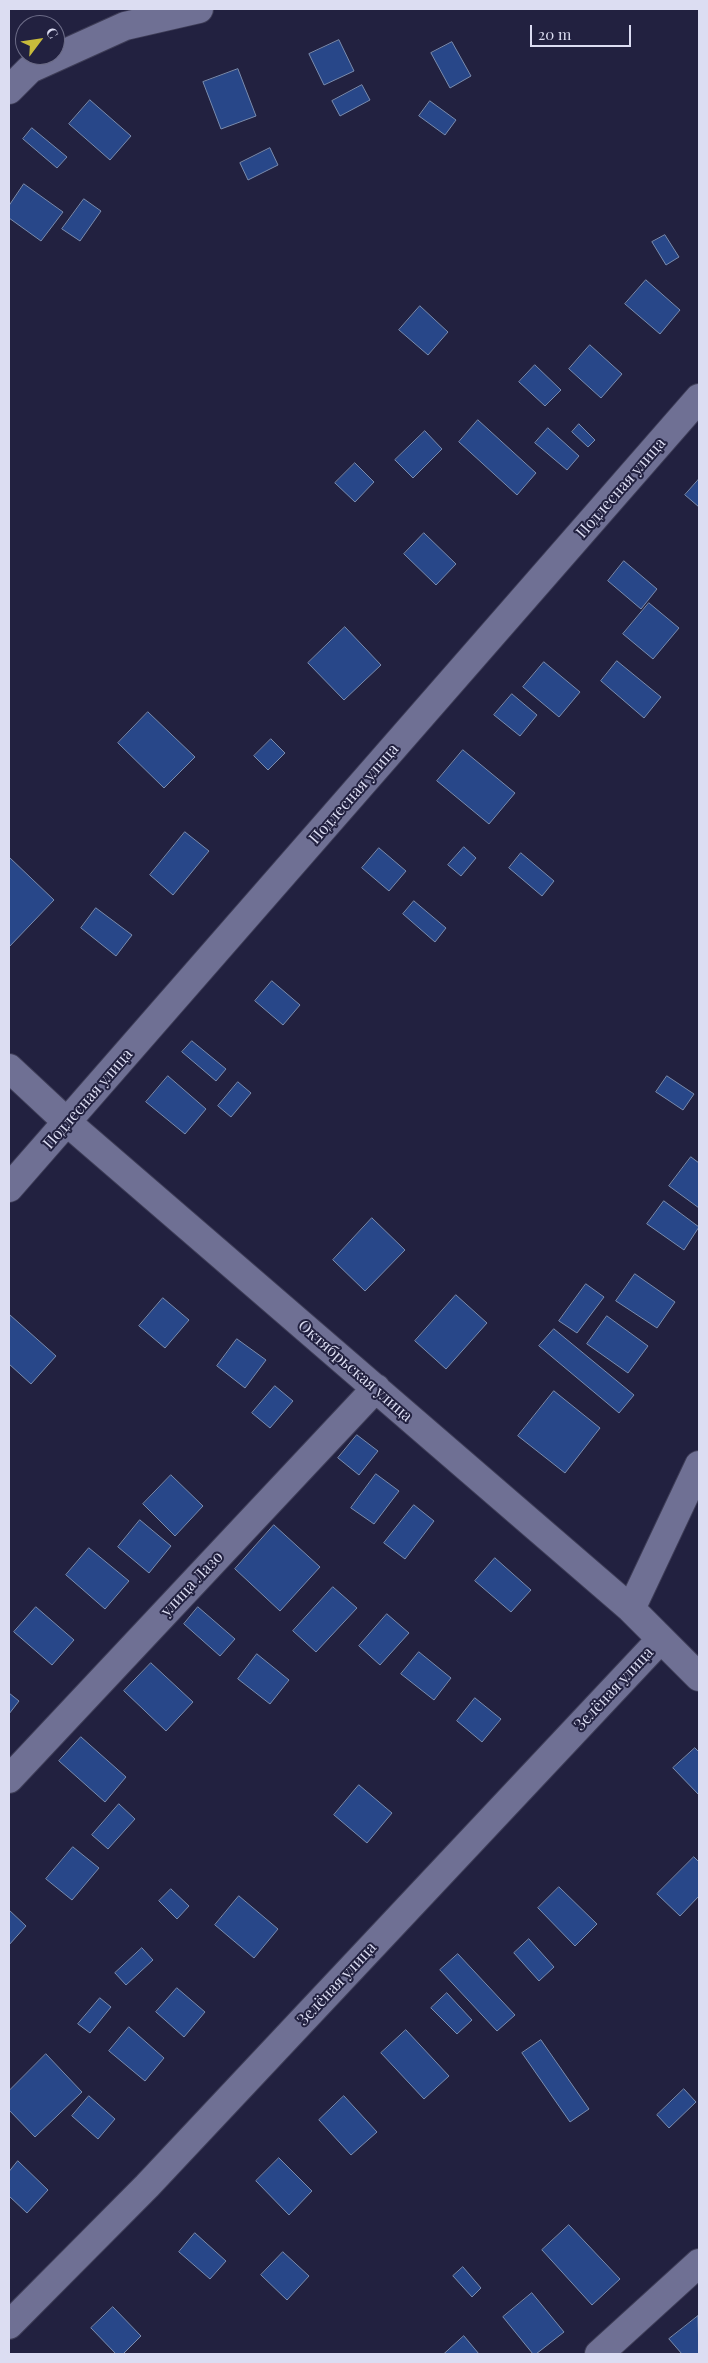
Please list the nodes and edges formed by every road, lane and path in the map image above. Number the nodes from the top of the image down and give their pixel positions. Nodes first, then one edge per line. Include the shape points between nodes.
1 (199, 9) edge
2 (9, 90) edge
3 (699, 398) edge
4 (9, 1068) edge
5 (68, 1123) junction
6 (9, 1188) edge
7 (376, 1388) junction
8 (699, 1465) edge
9 (631, 1609) junction
10 (661, 1639) junction
11 (699, 1677) edge
12 (9, 1779) edge
13 (699, 2263) edge
14 (9, 2325) edge
15 (599, 2354) edge

1 - 2 street via 125,26 30,69
3 - 5 street, Подлесная улица
4 - 5 street, Октябрьская улица
5 - 6 street, Подлесная улица
5 - 7 street, Октябрьская улица
7 - 9 street, Октябрьская улица
7 - 12 street, улица Лазо
8 - 9 street
9 - 10 street, Октябрьская улица
10 - 11 street, Октябрьская улица
10 - 14 street, Зелёная улица via 147,2186
13 - 15 street

